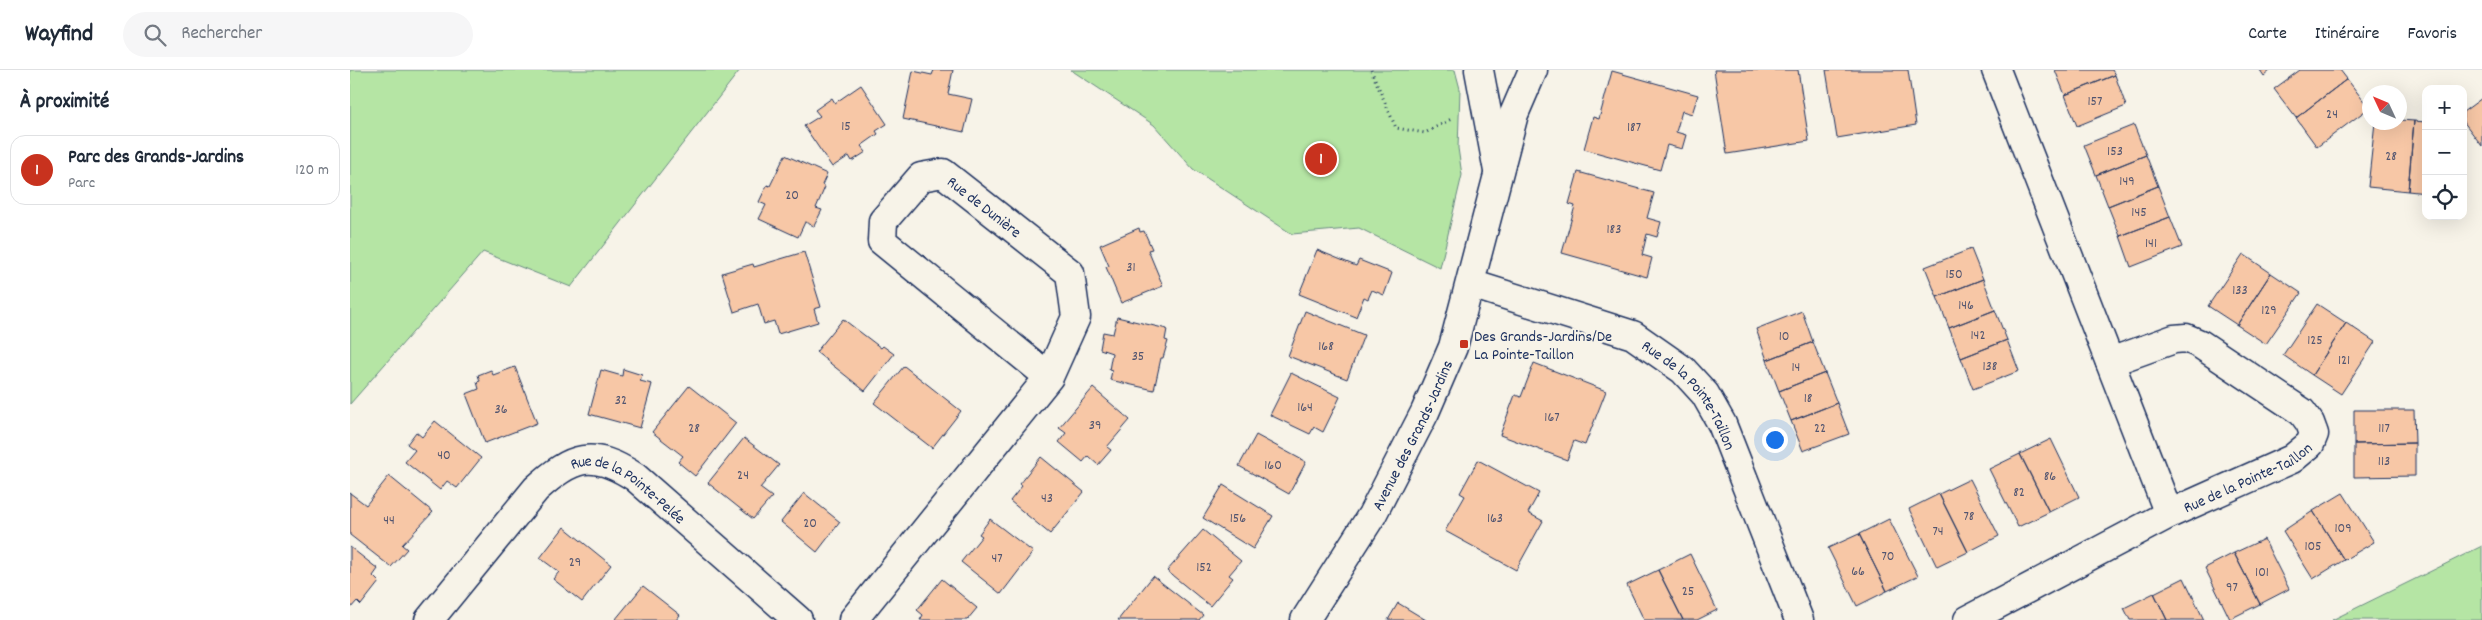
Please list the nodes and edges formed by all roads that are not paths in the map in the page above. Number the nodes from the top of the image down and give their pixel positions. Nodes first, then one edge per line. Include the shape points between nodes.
1 (1479, 70) edge
2 (1533, 70) edge
3 (1996, 70) edge
4 (1499, 178) junction
5 (1471, 284) junction
6 (2110, 362) junction
7 (1049, 377) junction
8 (2169, 514) junction
9 (429, 620) edge
10 (798, 620) edge
11 (853, 620) edge
12 (1305, 620) edge
13 (1798, 620) edge
14 (1968, 620) edge

1 - 4 street, Avenue des Grands-Jardins
2 - 4 street, Avenue des Grands-Jardins via 1514,114
3 - 6 street, Rue de la Pointe-Taillon
4 - 5 street, Avenue des Grands-Jardins
5 - 12 street, Avenue des Grands-Jardins via 1453,347 1425,412 1372,515
5 - 13 street, Rue de la Pointe-Taillon via 1633,335 1683,370 1705,394 1722,424
6 - 8 street, Rue de la Pointe-Taillon
6 - 8 street, Rue de la Pointe-Taillon via 2186,338 2302,412 2310,423 2314,434 2310,444 2292,459
7 - 7 street, Rue de Dunière via 882,241 883,221 920,178 943,172 1070,273 1076,317
7 - 11 street, Rue de Dunière
8 - 14 street, Rue de la Pointe-Taillon
9 - 10 street, Rue de la Pointe-Pelée via 536,489 553,473 572,462 594,459 615,464 635,477

